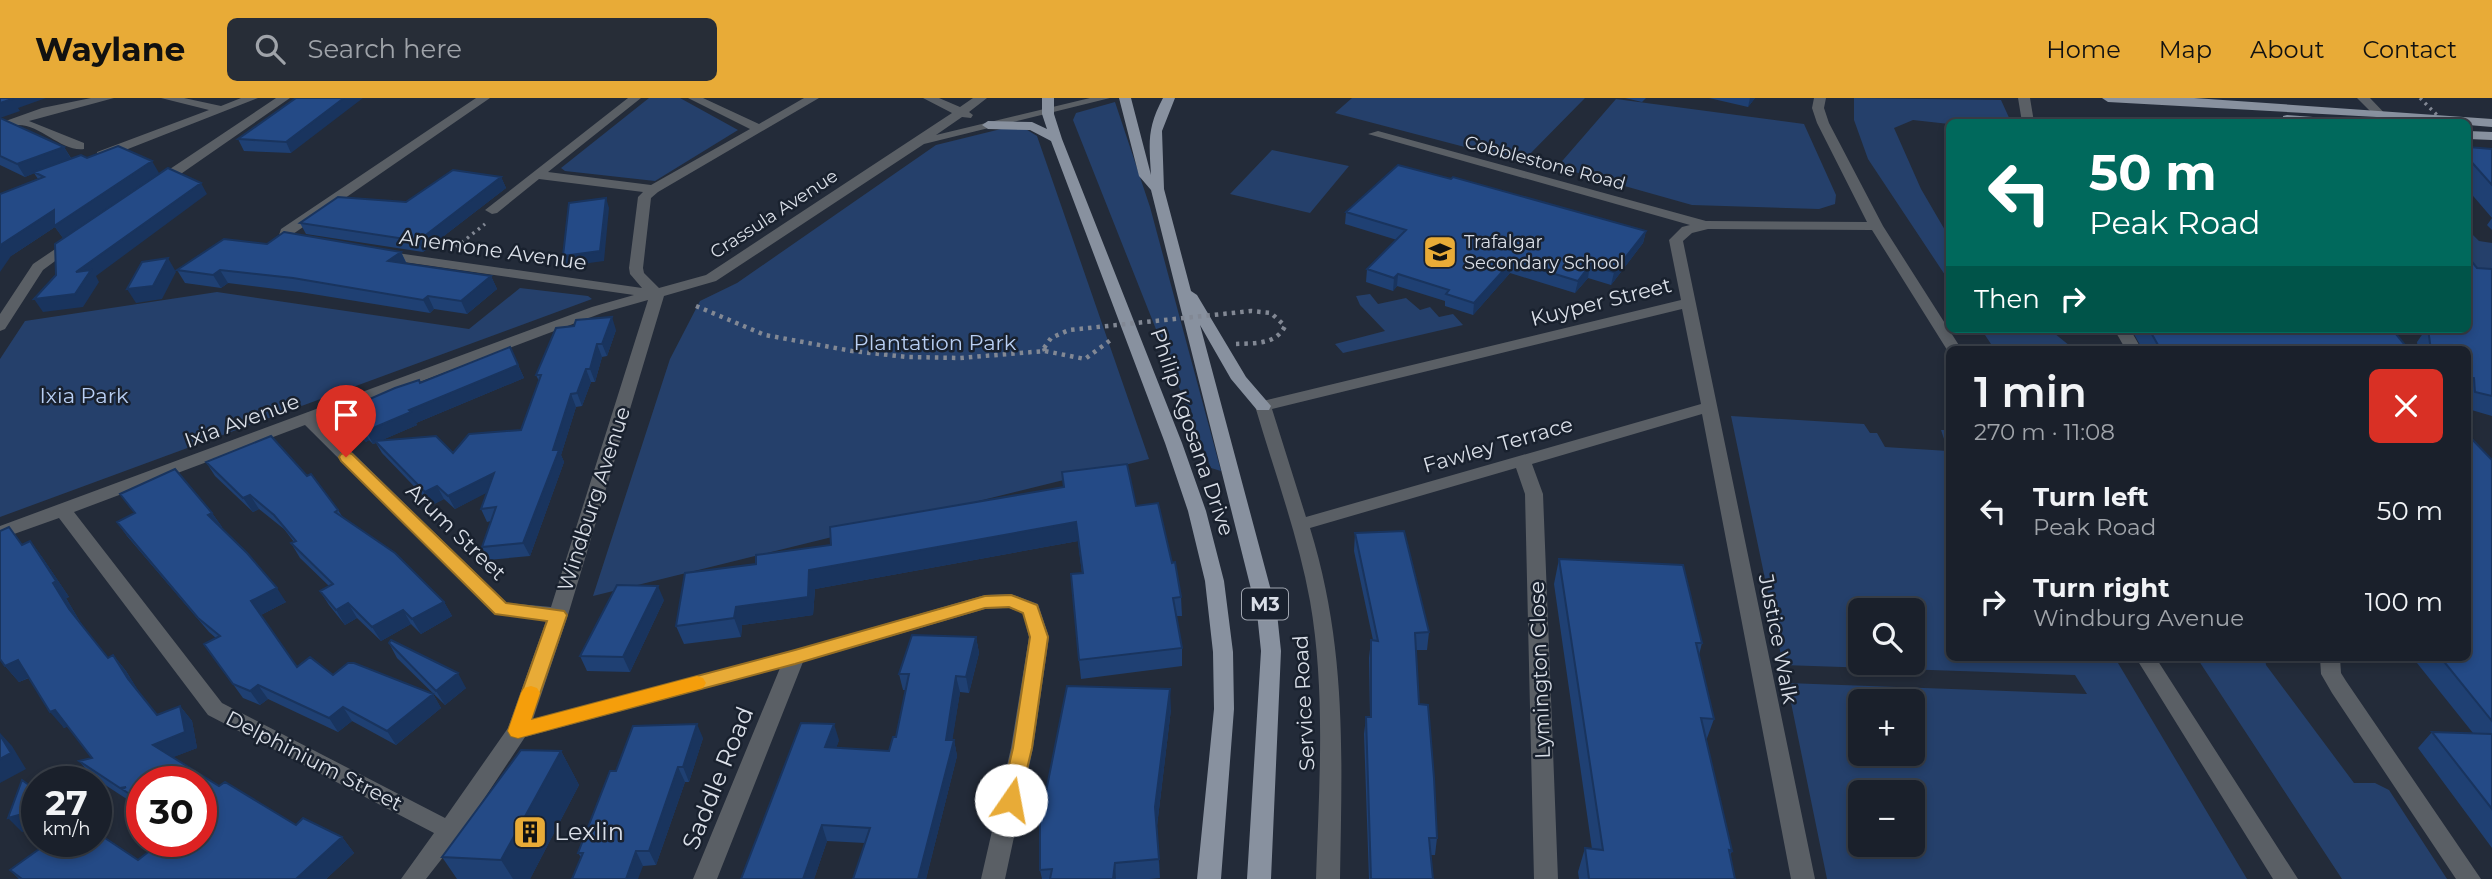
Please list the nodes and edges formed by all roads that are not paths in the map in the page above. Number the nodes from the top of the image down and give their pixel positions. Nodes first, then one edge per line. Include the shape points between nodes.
1 (108, 98) edge
2 (167, 98) edge
3 (252, 98) edge
4 (284, 98) edge
5 (484, 98) edge
6 (635, 98) edge
7 (694, 98) edge
8 (813, 98) edge
9 (929, 98) edge
10 (981, 98) edge
11 (1104, 98) edge
12 (1125, 98) edge
13 (1169, 98) edge
14 (1820, 98) edge
15 (2024, 98) edge
16 (2108, 98) edge
17 (2363, 98) edge
18 (2138, 100) junction
19 (1050, 102) edge
20 (221, 109) junction
21 (960, 111) junction
22 (2383, 118) edge
23 (2028, 119) edge
24 (2292, 119) edge
25 (2405, 119) edge
26 (15, 122) junction
27 (2471, 122) edge
28 (2492, 123) edge
29 (988, 125) junction
30 (0, 127) edge
31 (760, 129) junction
32 (1374, 134) dead end
33 (2471, 135) edge
34 (2492, 136) edge
35 (1056, 139) junction
36 (80, 146) dead end
37 (906, 150) junction
38 (84, 162) edge
39 (537, 175) junction
40 (150, 189) edge
41 (653, 189) junction
42 (1157, 189) junction
43 (492, 210) road end
44 (1708, 226) junction
45 (1876, 226) junction
46 (83, 234) edge
47 (316, 245) edge
48 (369, 253) edge
49 (1182, 283) junction
50 (657, 294) junction
51 (1688, 303) junction
52 (0, 326) edge
53 (1951, 346) edge
54 (1263, 406) junction
55 (1709, 407) junction
56 (308, 419) junction
57 (1522, 462) junction
58 (62, 510) junction
59 (1299, 525) junction
60 (0, 533) edge
61 (558, 615) junction
62 (795, 657) junction
63 (2148, 661) edge
64 (2330, 661) edge
65 (518, 731) junction
66 (450, 831) junction
67 (413, 879) edge
68 (705, 879) edge
69 (993, 879) edge
70 (1209, 879) edge
71 (1259, 879) edge
72 (1328, 879) edge
73 (1546, 879) edge
74 (1802, 879) edge
75 (2286, 879) edge
76 (2469, 879) edge

1 - 26 street
2 - 20 street
3 - 20 street
4 - 40 street
5 - 47 street via 284,235
6 - 39 street
7 - 31 street
8 - 31 street
9 - 21 street
10 - 21 street, Crassula Avenue
11 - 19 street, Crassula Avenue
12 - 42 main road via 1145,176
13 - 42 main road, M3 via 1155,132
14 - 45 street via 1823,123
15 - 23 street
16 - 18 main road
17 - 22 street
18 - 22 main road
18 - 24 main road via 2178,109
19 - 29 street, Crassula Avenue
19 - 35 main road, Philip Kgosana Drive / M3
20 - 38 street
21 - 29 street
21 - 37 street, Crassula Avenue
22 - 25 main road
26 - 30 street
26 - 36 street via 37,125
27 - 28 main road
29 - 35 main road via 1032,126
29 - 37 street, Crassula Avenue
31 - 41 street
32 - 44 street, Cobblestone Road
33 - 34 main road
35 - 70 main road, Philip Kgosana Drive / M3 via 1177,452 1214,578 1223,651 1223,723
37 - 50 street, Crassula Avenue via 723,272
39 - 41 street
39 - 43 street
41 - 50 street via 644,201 636,268
42 - 49 main road, Philip Kgosana Drive / M3
44 - 45 street, Kuyper Street
44 - 51 street, Kuyper Street via 1687,230 1676,240
45 - 53 street
46 - 52 street via 38,267
48 - 50 street, Anemone Avenue
49 - 54 main road via 1240,379
49 - 71 main road, Philip Kgosana Drive / M3 via 1267,613 1271,651
50 - 56 street, Ixia Avenue via 597,310
50 - 61 street, Windburg Avenue
51 - 54 street, Kuyper Street
51 - 55 street, Justice Walk
54 - 59 street, Service Road
55 - 57 street, Fawley Terrace
55 - 74 street, Justice Walk
56 - 58 street, Ixia Avenue
56 - 61 street, Arum Street via 502,609
57 - 59 street, Fawley Terrace
57 - 73 street, Lymington Close via 1534,494
58 - 60 street, Ixia Avenue
58 - 66 street, Delphinium Street via 215,709
59 - 72 street, Service Road via 1320,603 1329,667
61 - 65 street, Windburg Avenue
62 - 65 street
62 - 68 street, Saddle Road
62 - 69 street via 985,602 1011,601 1031,609 1039,637 1022,748
63 - 75 street
64 - 76 street via 2339,687
65 - 66 street, Windburg Avenue
66 - 67 street, Windburg Avenue

